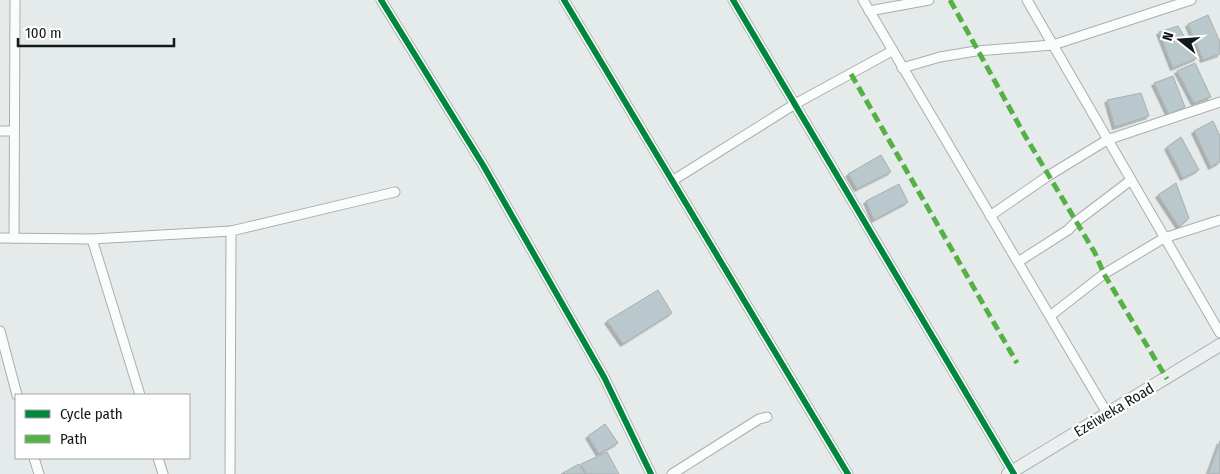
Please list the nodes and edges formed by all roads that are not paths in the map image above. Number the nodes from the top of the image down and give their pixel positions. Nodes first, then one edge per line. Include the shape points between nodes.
1 (15, 0) edge
2 (381, 0) edge
3 (564, 0) edge
4 (733, 0) edge
5 (863, 0) edge
6 (929, 0) edge
7 (1027, 0) edge
8 (1191, 0) edge
9 (869, 11) junction
10 (1053, 45) junction
11 (892, 51) junction
12 (902, 68) junction
13 (1220, 102) edge
14 (795, 104) junction
15 (14, 131) junction
16 (0, 132) edge
17 (1108, 140) junction
18 (1131, 180) junction
19 (672, 181) junction
20 (394, 192) dead end
21 (990, 216) junction
22 (1220, 220) edge
23 (231, 231) junction
24 (0, 238) edge
25 (14, 238) junction
26 (1164, 238) junction
27 (92, 239) junction
28 (1018, 262) junction
29 (1050, 316) junction
30 (0, 331) edge
31 (1220, 333) edge
32 (1220, 345) edge
33 (17, 394) edge
34 (140, 394) edge
35 (1107, 413) junction
36 (767, 417) dead end
37 (34, 459) edge
38 (158, 459) edge
39 (844, 472) edge
40 (1012, 473) edge
41 (39, 474) edge
42 (163, 474) edge
43 (230, 474) edge
44 (651, 474) edge
45 (672, 474) edge

1 - 15 street
2 - 44 street via 483,165 604,377
3 - 19 street
4 - 14 street
5 - 9 street
6 - 9 street
7 - 10 street
8 - 10 street
9 - 11 street
10 - 12 street via 976,50
10 - 17 street
11 - 12 street
11 - 14 street
12 - 21 street
13 - 17 street
14 - 19 street
14 - 40 street
15 - 16 street
15 - 25 street
17 - 18 street
17 - 21 street
18 - 26 street
18 - 28 street via 1068,230
19 - 39 street
20 - 23 street
21 - 28 street
22 - 26 street
23 - 27 street
23 - 43 street
24 - 25 street
25 - 27 street
26 - 29 street via 1104,274
26 - 31 street
27 - 34 street
28 - 29 street
29 - 35 street
30 - 33 street
32 - 35 main road, Ezeiweka Road
35 - 40 main road, Ezeiweka Road
36 - 45 street
37 - 41 street
38 - 42 street

